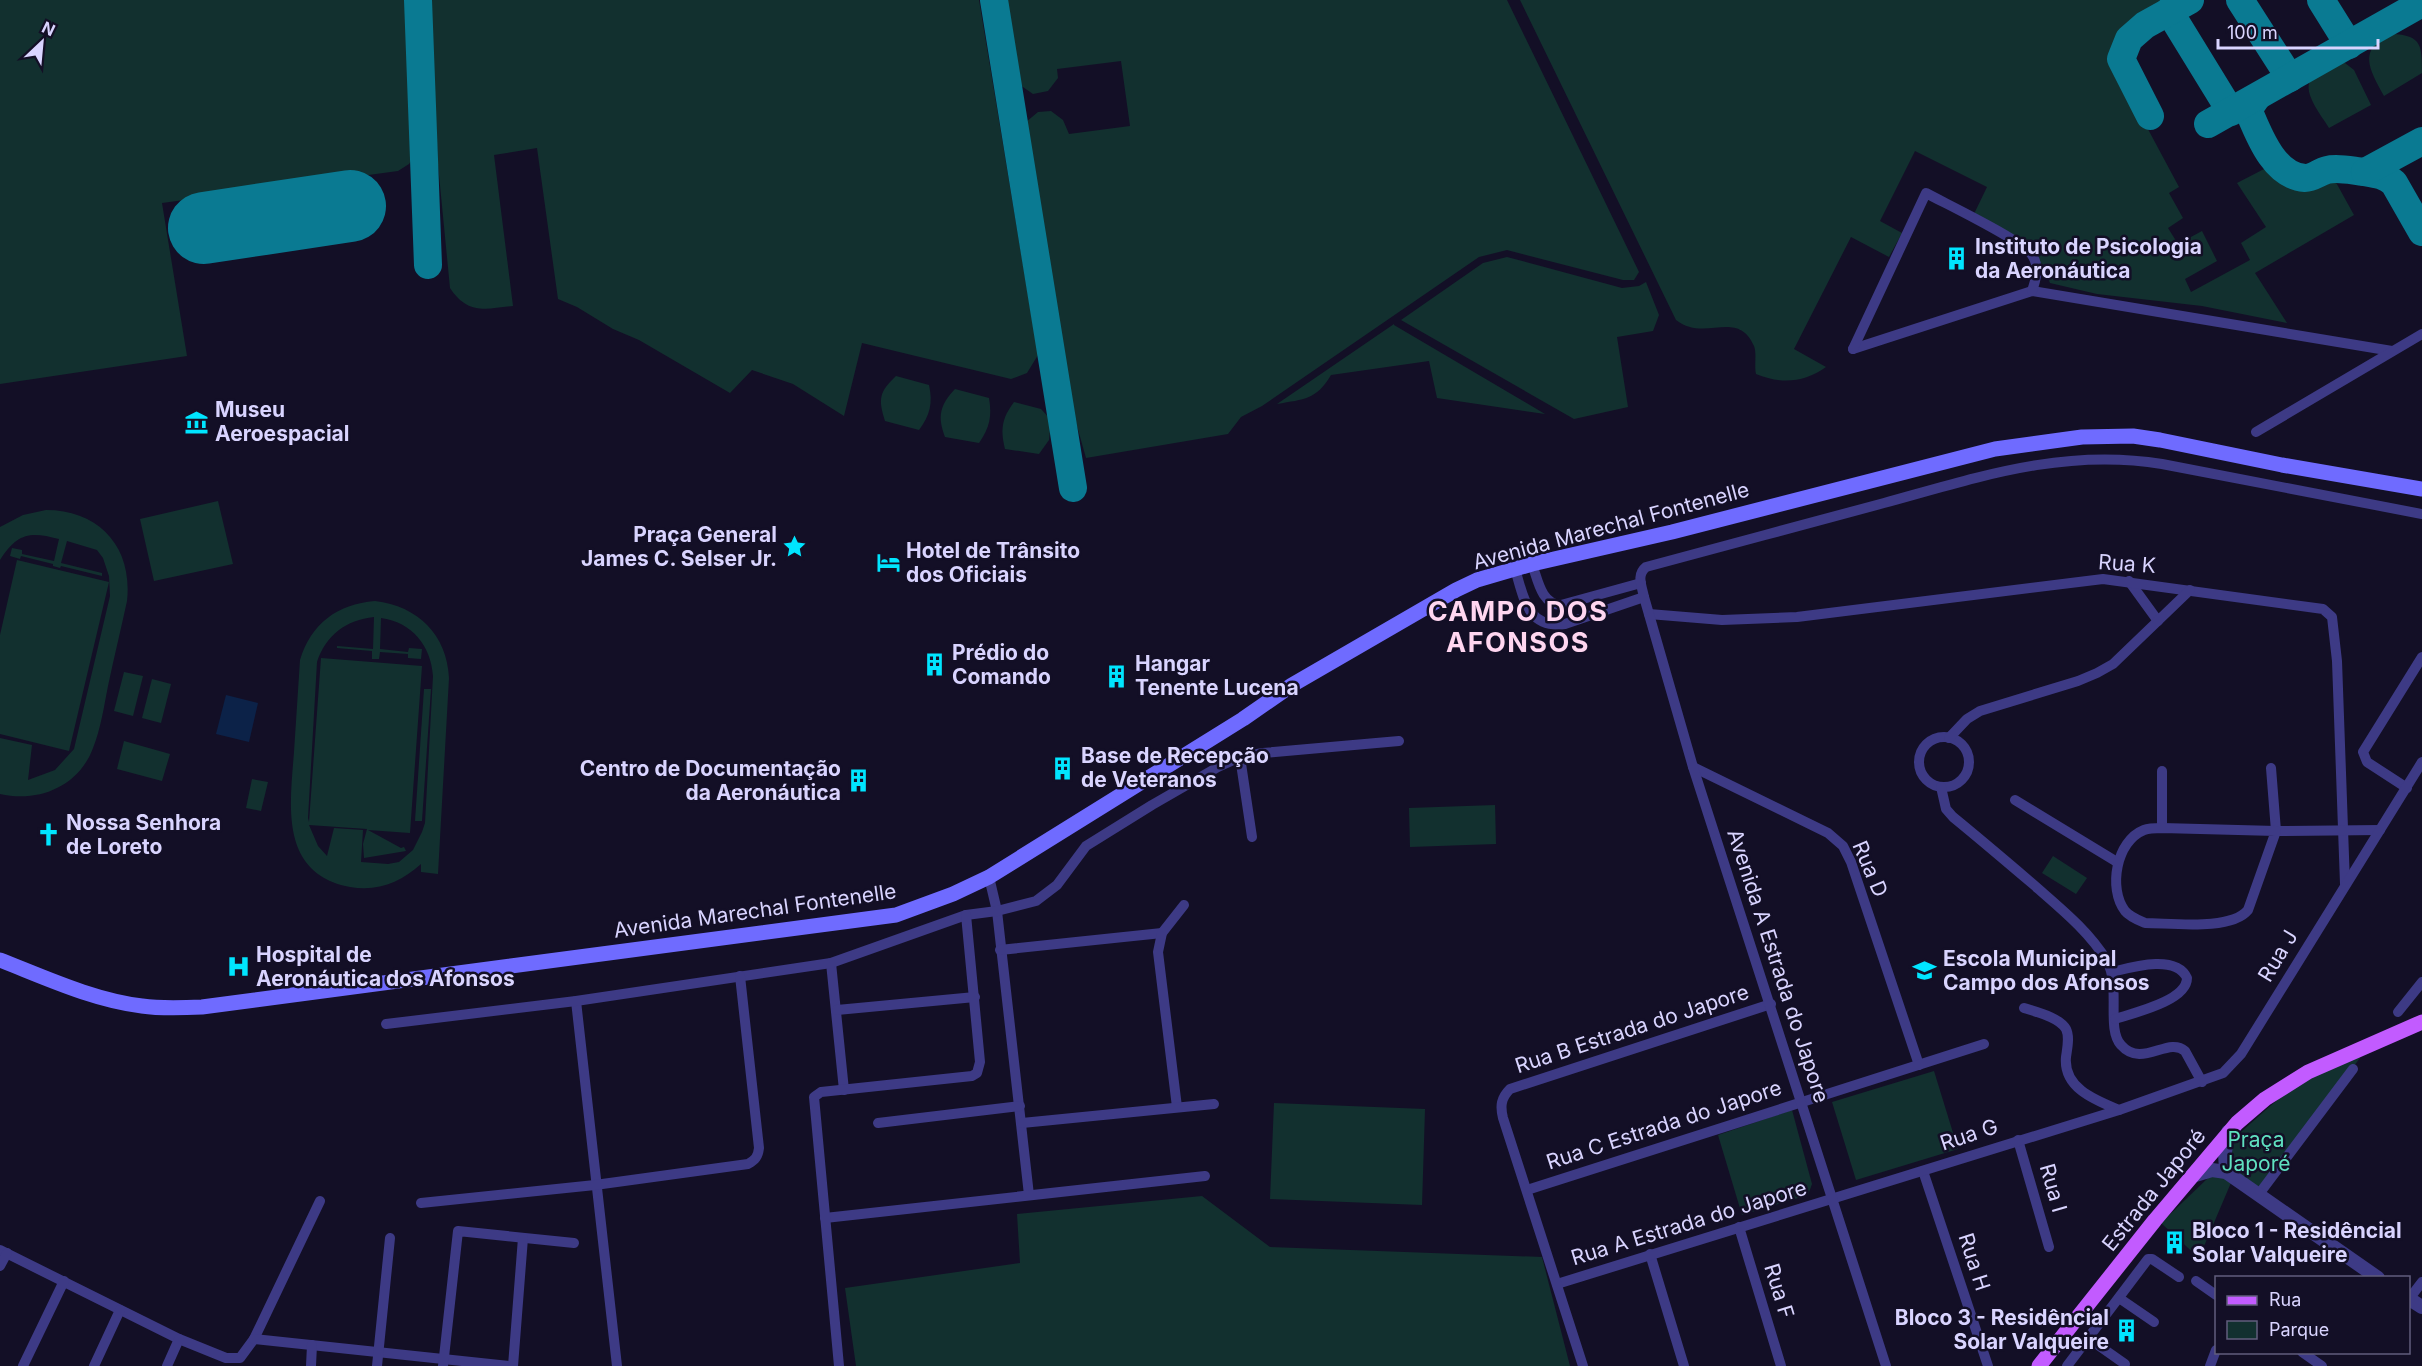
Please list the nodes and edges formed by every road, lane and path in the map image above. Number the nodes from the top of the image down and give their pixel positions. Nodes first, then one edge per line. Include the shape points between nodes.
1 (2032, 291) junction
2 (2422, 334) edge
3 (2392, 351) junction
4 (2256, 432) dead end
5 (2422, 489) edge
6 (2422, 513) edge
7 (1532, 564) junction
8 (1515, 569) junction
9 (1640, 579) junction
10 (2129, 581) junction
11 (2190, 590) junction
12 (1606, 592) junction
13 (1644, 597) junction
14 (1552, 605) junction
15 (1611, 609) junction
16 (1649, 614) junction
17 (2158, 621) junction
18 (1545, 623) junction
19 (2422, 657) edge
20 (1949, 738) junction
21 (1399, 741) dead end
22 (1240, 757) junction
23 (2422, 762) edge
24 (1693, 767) junction
25 (2271, 768) dead end
26 (2162, 771) dead end
27 (1941, 787) junction
28 (2406, 788) junction
29 (2015, 800) dead end
30 (2162, 828) junction
31 (2380, 830) junction
32 (2276, 831) junction
33 (2344, 831) junction
34 (1252, 837) dead end
35 (2117, 862) junction
36 (989, 877) junction
37 (2345, 884) junction
38 (1184, 904) dead end
39 (997, 911) junction
40 (966, 915) junction
41 (1162, 933) junction
42 (1000, 950) junction
43 (0, 960) edge
44 (831, 963) junction
45 (2112, 972) junction
46 (740, 976) junction
47 (2422, 982) edge
48 (975, 997) junction
49 (576, 1001) junction
50 (1771, 1004) junction
51 (2024, 1008) dead end
52 (837, 1011) junction
53 (2398, 1012) dead end
54 (2115, 1018) junction
55 (2422, 1022) edge
56 (386, 1024) dead end
57 (1984, 1044) dead end
58 (1919, 1065) junction
59 (2353, 1069) dead end
60 (2202, 1082) junction
61 (844, 1090) junction
62 (1802, 1102) junction
63 (1214, 1104) dead end
64 (1020, 1106) junction
65 (1177, 1107) junction
66 (2119, 1110) junction
67 (878, 1123) dead end
68 (1022, 1123) junction
69 (2228, 1132) junction
70 (2018, 1140) junction
71 (1923, 1171) junction
72 (2226, 1172) junction
73 (1205, 1176) dead end
74 (2192, 1176) junction
75 (595, 1185) junction
76 (1527, 1190) junction
77 (2259, 1194) junction
78 (1029, 1196) junction
79 (1832, 1200) junction
80 (320, 1201) dead end
81 (421, 1203) dead end
82 (825, 1218) junction
83 (1739, 1227) junction
84 (390, 1238) dead end
85 (523, 1238) junction
86 (574, 1243) dead end
87 (2049, 1247) dead end
88 (3, 1252) edge
89 (1650, 1254) junction
90 (0, 1266) edge
91 (2375, 1276) edge
92 (2179, 1277) dead end
93 (64, 1281) junction
94 (2196, 1281) dead end
95 (2422, 1282) edge
96 (1557, 1284) junction
97 (2215, 1294) edge
98 (2410, 1297) edge
99 (2118, 1298) junction
100 (120, 1310) junction
101 (2154, 1322) dead end
102 (2088, 1338) junction
103 (180, 1339) junction
104 (254, 1339) junction
105 (312, 1345) junction
106 (378, 1352) junction
107 (2304, 1354) edge
108 (239, 1362) edge
109 (443, 1362) edge
110 (2125, 1364) dead end
111 (2041, 1365) edge
112 (23, 1366) edge
113 (94, 1366) edge
114 (167, 1366) edge
115 (311, 1366) edge
116 (377, 1366) edge
117 (511, 1366) edge
118 (616, 1366) edge
119 (839, 1366) edge
120 (1583, 1366) edge
121 (1684, 1366) edge
122 (1781, 1366) edge
123 (1886, 1366) edge
124 (1988, 1366) edge
125 (2067, 1366) edge
126 (2322, 1366) edge

1 - 1 street via 2021,295 1853,349 1926,193 2032,254 2038,272
1 - 3 street
2 - 3 street
3 - 4 street
5 - 7 main road, Avenida Marechal Fontenelle via 2160,440 2082,437 1995,449
6 - 9 street via 2141,460 2073,460 2022,466 1646,567
7 - 8 main road, Avenida Marechal Fontenelle
7 - 14 street via 1545,599
8 - 18 street via 1529,611
8 - 36 main road, Avenida Marechal Fontenelle via 1456,590 1292,685
9 - 12 street
9 - 13 street, Avenida A Estrada do Japore
10 - 11 street, Rua K
10 - 16 street, Rua K via 2103,579 1797,617 1722,620
10 - 17 street
11 - 17 street
11 - 33 street, Rua K via 2314,606 2328,611 2332,617
12 - 14 street
12 - 15 street
13 - 15 street
13 - 16 street, Avenida A Estrada do Japore
14 - 18 street
15 - 18 street via 1565,624
16 - 24 street, Avenida A Estrada do Japore
17 - 20 street via 2113,664 2097,673 1980,711
19 - 28 street via 2363,752 2367,762
20 - 27 street via 1962,744 1970,763 1960,782
20 - 27 street via 1930,741 1919,762 1922,774
21 - 22 street
22 - 34 street
22 - 39 street via 1152,804 1086,846 1056,885 1036,901
23 - 28 street, Rua J
24 - 50 street, Avenida A Estrada do Japore
24 - 58 street, Rua D via 1812,825 1844,846
25 - 32 street
26 - 30 street
27 - 45 street via 1946,809 1953,817 2060,907 2085,932
28 - 31 street, Rua J
29 - 35 street
30 - 32 street
30 - 35 street via 2143,830 2133,837
31 - 33 street
31 - 37 street, Rua J
32 - 33 street
32 - 35 street via 2248,910 2229,922 2145,923 2136,919 2119,901
33 - 37 street, Rua K
36 - 39 street
36 - 43 main road, Avenida Marechal Fontenelle via 896,915 202,1007 142,1006 101,998
37 - 60 street, Rua J via 2241,1054 2223,1073
38 - 41 street
39 - 40 street
39 - 42 street
40 - 44 street
40 - 48 street
41 - 42 street
41 - 65 street via 1158,952
42 - 64 street
44 - 46 street
44 - 52 street
45 - 54 street
45 - 54 street via 2164,964 2180,969 2187,978 2186,987 2177,995
46 - 49 street
46 - 75 street via 759,1148 754,1161
47 - 53 street
48 - 52 street
48 - 61 street via 980,1062 977,1073
49 - 56 street
49 - 75 street
50 - 62 street, Avenida A Estrada do Japore
50 - 76 street, Rua B Estrada do Japore via 1510,1089 1501,1107
51 - 66 street via 2061,1024 2068,1038 2066,1063 2072,1083
52 - 61 street
54 - 60 street via 2116,1037 2126,1050 2145,1055 2180,1047
55 - 69 main road, Estrada Japoré via 2308,1072 2265,1099
57 - 58 street, Rua C Estrada do Japore
58 - 62 street, Rua C Estrada do Japore
59 - 77 street
60 - 66 street, Rua J
61 - 82 street via 821,1092 813,1103
62 - 76 street, Rua C Estrada do Japore
62 - 79 street, Avenida A Estrada do Japore
63 - 65 street
64 - 67 street
64 - 68 street
65 - 68 street
66 - 70 street, Rua G
68 - 78 street
69 - 72 street
69 - 74 main road, Estrada Japoré
70 - 71 street, Rua G
70 - 87 street, Rua I
71 - 79 street, Rua G
71 - 124 street, Rua H
72 - 74 street via 2212,1170
72 - 77 street
73 - 78 street
74 - 111 main road, Estrada Japoré
75 - 81 street
75 - 118 street
76 - 96 street, Rua B Estrada do Japore
77 - 91 street
78 - 82 street
79 - 83 street, Rua A Estrada do Japore
79 - 123 street, Avenida A Estrada do Japore
80 - 104 street
82 - 119 street
83 - 89 street, Rua A Estrada do Japore
83 - 122 street, Rua F
84 - 106 street
85 - 86 street
85 - 109 street via 458,1231
85 - 117 street
88 - 90 street
88 - 93 street
89 - 96 street, Rua A Estrada do Japore
89 - 121 street
92 - 99 street via 2148,1259
93 - 100 street
93 - 112 street
94 - 97 street
95 - 98 street
96 - 120 street, Rua B Estrada do Japore
99 - 101 street
99 - 102 street
100 - 103 street
100 - 113 street
102 - 110 street
102 - 125 street
103 - 108 street
103 - 114 street
104 - 105 street
104 - 108 street
105 - 106 street
105 - 115 street
106 - 109 street
106 - 116 street
107 - 126 street
109 - 117 street

